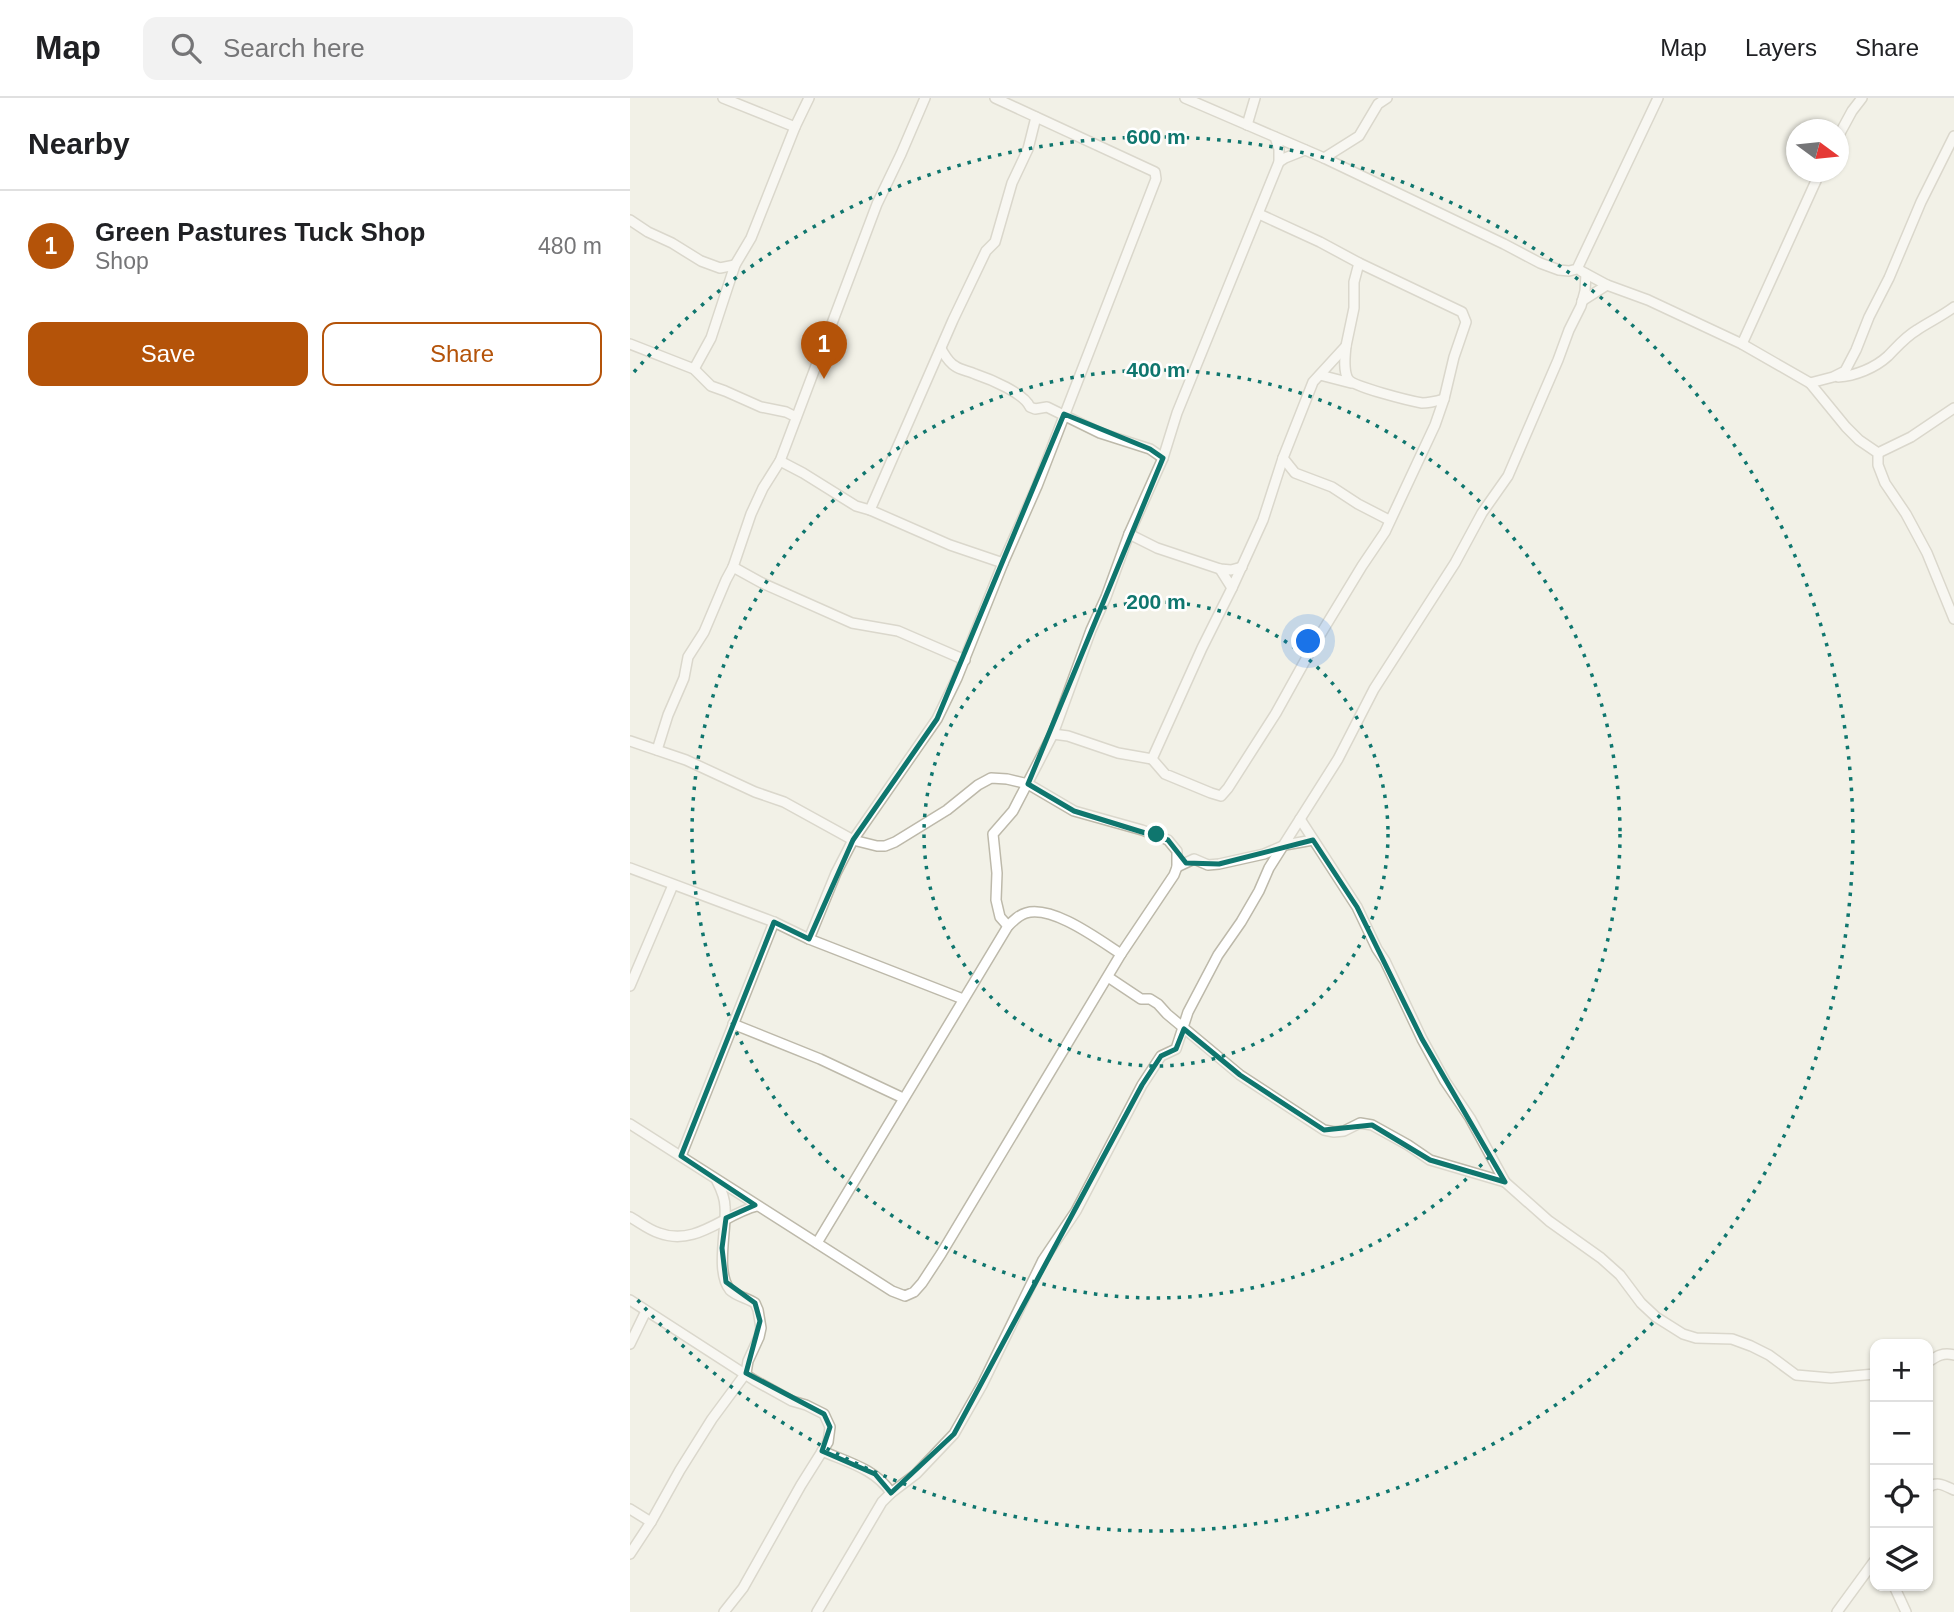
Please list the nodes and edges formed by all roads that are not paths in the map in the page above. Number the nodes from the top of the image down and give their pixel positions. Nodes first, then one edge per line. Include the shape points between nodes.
1 (723, 98) edge
2 (808, 98) edge
3 (925, 98) edge
4 (995, 98) edge
5 (1185, 98) edge
6 (1255, 98) edge
7 (1387, 98) edge
8 (1658, 98) edge
9 (1859, 100) edge
10 (1036, 117) junction
11 (1848, 119) edge
12 (1247, 125) junction
13 (795, 127) junction
14 (1954, 136) edge
15 (1275, 137) junction
16 (1305, 150) junction
17 (1324, 158) junction
18 (1279, 162) junction
19 (1815, 182) edge
20 (1259, 214) junction
21 (630, 220) edge
22 (1359, 263) junction
23 (735, 265) junction
24 (1581, 271) junction
25 (1607, 285) junction
26 (1582, 302) junction
27 (1954, 307) edge
28 (630, 344) edge
29 (1742, 344) junction
30 (1346, 346) junction
31 (941, 349) junction
32 (694, 369) junction
33 (1320, 375) junction
34 (1833, 377) junction
35 (1351, 383) junction
36 (1810, 383) junction
37 (1444, 400) junction
38 (1426, 403) junction
39 (1954, 408) edge
40 (1064, 414) junction
41 (796, 417) junction
42 (1437, 420) junction
43 (1878, 453) junction
44 (1163, 458) junction
45 (1283, 458) junction
46 (780, 461) junction
47 (870, 510) junction
48 (1390, 520) junction
49 (1129, 534) junction
50 (1003, 563) junction
51 (733, 567) junction
52 (1242, 567) junction
53 (1220, 569) junction
54 (1232, 588) junction
55 (1954, 619) edge
56 (964, 660) junction
57 (1053, 734) junction
58 (630, 741) edge
59 (657, 750) junction
60 (1152, 759) junction
61 (1028, 784) junction
62 (1300, 819) junction
63 (853, 839) junction
64 (1313, 840) junction
65 (1285, 845) junction
66 (1177, 851) junction
67 (1194, 859) junction
68 (1177, 867) junction
69 (630, 868) edge
70 (673, 885) junction
71 (774, 922) junction
72 (1009, 926) junction
73 (809, 939) junction
74 (1121, 954) junction
75 (1108, 977) junction
76 (630, 986) edge
77 (963, 999) junction
78 (733, 1024) junction
79 (1183, 1027) junction
80 (903, 1098) junction
81 (630, 1124) edge
82 (681, 1156) junction
83 (716, 1179) junction
84 (1505, 1182) junction
85 (757, 1206) junction
86 (630, 1217) edge
87 (726, 1218) junction
88 (817, 1243) junction
89 (630, 1300) edge
90 (646, 1311) junction
91 (630, 1344) edge
92 (1954, 1354) edge
93 (1933, 1359) edge
94 (730, 1365) junction
95 (746, 1373) junction
96 (1870, 1374) edge
97 (736, 1387) junction
98 (822, 1451) junction
99 (1933, 1484) edge
100 (1954, 1490) edge
101 (891, 1493) junction
102 (630, 1509) edge
103 (651, 1522) junction
104 (630, 1554) edge
105 (1870, 1567) edge
106 (1896, 1591) edge
107 (724, 1612) edge
108 (817, 1612) edge
109 (1838, 1612) edge
110 (1906, 1612) edge

1 - 13 street
2 - 13 street
3 - 41 street via 877,204
4 - 10 street
5 - 12 street
6 - 12 street
7 - 17 street via 1378,104 1359,136
8 - 24 street
9 - 11 street
10 - 31 street via 1000,231 979,265
10 - 40 street via 1155,172 1156,179
12 - 15 street
13 - 23 street via 751,238
14 - 34 street via 1856,350 1845,370
15 - 16 street
15 - 18 street
16 - 17 street
16 - 18 street
17 - 24 street via 1540,263
18 - 20 street
19 - 29 street
20 - 22 street
20 - 44 street
21 - 23 street via 701,261 720,268
22 - 30 street
22 - 37 street via 1462,313 1466,322
23 - 32 street via 711,338
24 - 25 street
24 - 26 street
25 - 26 street
25 - 29 street
26 - 62 street via 1508,476 1374,689
27 - 34 street via 1916,331 1886,358 1852,376
28 - 32 street
29 - 36 street
30 - 33 street
30 - 35 street
31 - 40 street via 956,368 1015,391 1030,407
31 - 47 street
32 - 41 street via 711,386
33 - 35 street
33 - 45 street via 1312,382
34 - 36 street
35 - 38 street
36 - 43 street via 1846,427
37 - 38 street
37 - 42 street
38 - 42 street
39 - 43 street
40 - 44 street
40 - 50 street
41 - 46 street
42 - 48 street
43 - 55 street via 1885,484 1927,552
44 - 49 street
45 - 48 street via 1295,473 1332,487
45 - 52 street via 1264,520
46 - 47 street
46 - 51 street via 751,514
47 - 50 street
48 - 60 street via 1276,713 1221,796 1165,774
49 - 53 street
49 - 57 street
50 - 56 street
51 - 56 street via 852,622 898,631
51 - 59 street via 688,657
52 - 53 street
52 - 54 street
53 - 54 street
54 - 60 street
56 - 63 street via 937,719
57 - 60 street
57 - 61 street
58 - 59 street
59 - 63 street via 784,803
61 - 63 street via 991,778 886,846
61 - 66 street via 1074,811 1168,840
61 - 72 street via 993,834 996,900 1000,917
62 - 64 street
62 - 65 street
63 - 73 street
64 - 65 street
64 - 84 street via 1357,907 1422,1039
65 - 67 street via 1219,864
65 - 79 street via 1218,955
66 - 67 street
66 - 68 street
67 - 68 street
68 - 74 street
69 - 70 street
70 - 71 street
70 - 76 street
71 - 73 street
71 - 78 street
72 - 74 street via 1024,913 1036,911 1058,917
72 - 77 street
73 - 77 street
74 - 75 street
75 - 79 street via 1141,999 1158,1004
75 - 88 street via 914,1292 905,1296 892,1291
77 - 80 street
78 - 80 street
78 - 82 street
79 - 84 street via 1240,1075 1324,1130 1372,1125 1430,1160
79 - 101 street via 1176,1049 1161,1056 1142,1085 1076,1211 1043,1260 954,1434
80 - 88 street
81 - 82 street
82 - 83 street
83 - 85 street
83 - 87 street
84 - 96 street via 1549,1222 1601,1258 1656,1317 1683,1334 1742,1342 1796,1375
85 - 87 street
85 - 88 street
86 - 87 street via 674,1237 696,1234
87 - 95 street via 722,1248 726,1282 732,1291 755,1303 760,1321
89 - 90 street
90 - 91 street
90 - 94 street
92 - 93 street
94 - 95 street
94 - 97 street
95 - 97 street
95 - 98 street via 824,1414 830,1427
97 - 103 street
98 - 101 street via 875,1474
98 - 107 street via 743,1588
99 - 100 street
101 - 108 street
102 - 103 street
103 - 104 street
105 - 109 street
106 - 110 street

